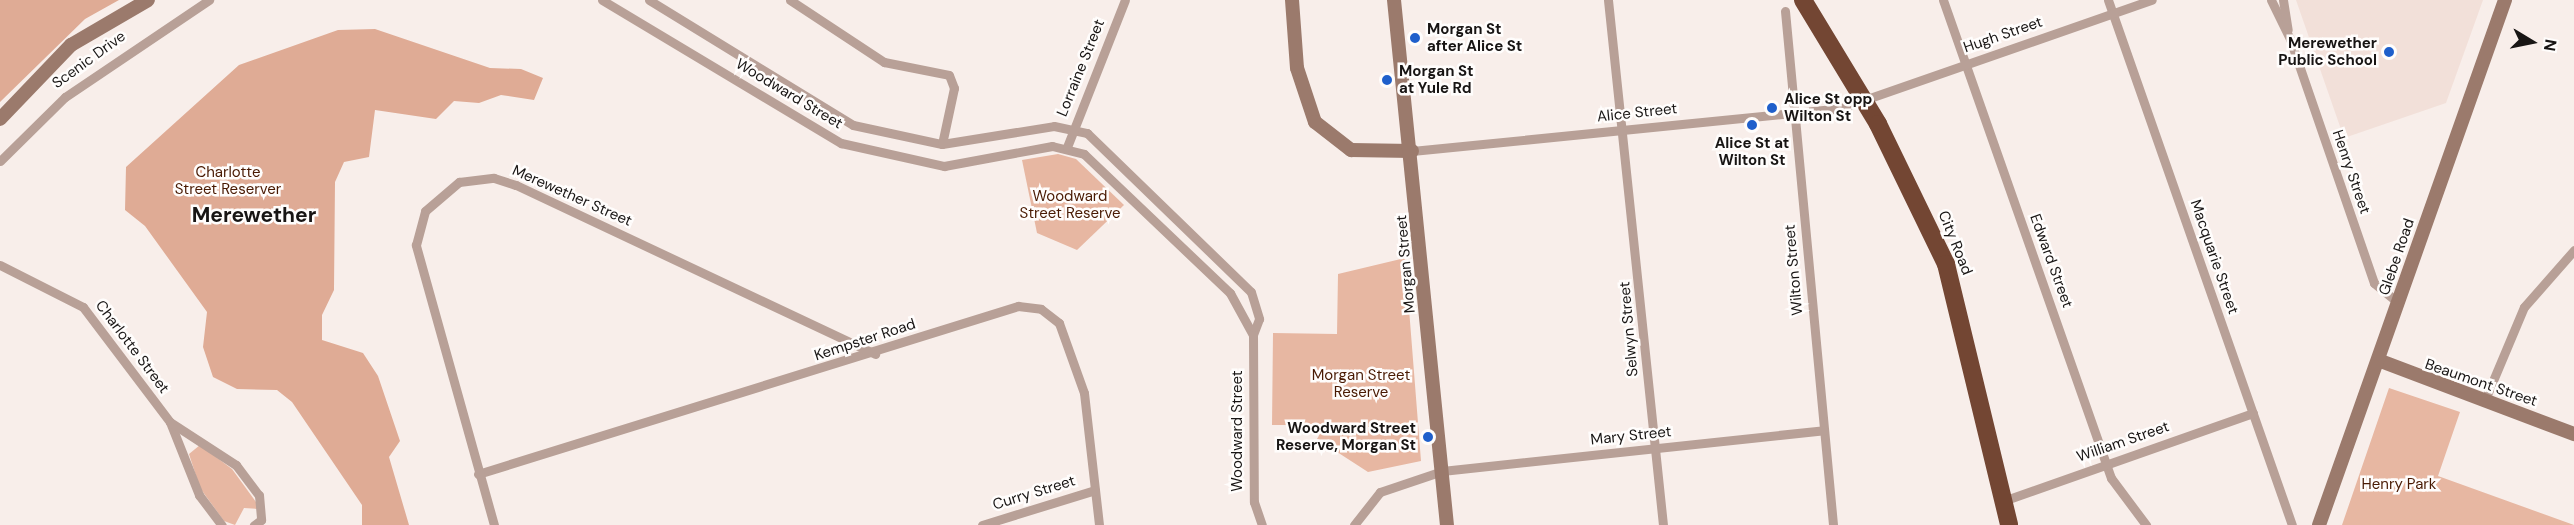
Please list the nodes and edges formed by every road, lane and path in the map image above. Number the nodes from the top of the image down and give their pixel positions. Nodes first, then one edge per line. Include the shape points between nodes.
1 (148, 0) edge
2 (209, 0) edge
3 (602, 0) edge
4 (649, 0) edge
5 (790, 0) edge
6 (1125, 0) edge
7 (1292, 0) edge
8 (1394, 0) edge
9 (1608, 0) edge
10 (1803, 0) edge
11 (1943, 0) edge
12 (2108, 0) edge
13 (2152, 0) edge
14 (2271, 0) edge
15 (2283, 0) edge
16 (2505, 0) edge
17 (1785, 11) dead end
18 (2112, 13) junction
19 (2290, 39) junction
20 (1965, 64) junction
21 (1864, 102) junction
22 (1794, 113) junction
23 (0, 119) edge
24 (1073, 127) junction
25 (1625, 129) junction
26 (942, 144) junction
27 (1067, 147) junction
28 (1412, 151) junction
29 (0, 161) edge
30 (2574, 250) edge
31 (0, 265) edge
32 (2399, 303) junction
33 (1253, 335) junction
34 (875, 354) junction
35 (2378, 360) junction
36 (2484, 402) junction
37 (2253, 413) junction
38 (170, 422) junction
39 (1824, 430) junction
40 (2574, 434) edge
41 (1655, 448) junction
42 (2107, 463) junction
43 (1442, 471) junction
44 (478, 474) junction
45 (1095, 490) junction
46 (2003, 501) junction
47 (222, 525) edge
48 (254, 525) edge
49 (494, 525) edge
50 (982, 525) edge
51 (1099, 525) edge
52 (1262, 525) edge
53 (1354, 525) edge
54 (1447, 525) edge
55 (1662, 525) edge
56 (1833, 525) edge
57 (2009, 525) edge
58 (2146, 525) edge
59 (2292, 525) edge
60 (2319, 525) edge

1 - 23 street, Scenic Drive via 71,45
2 - 29 street, Scenic Drive via 64,97
3 - 27 street, Woodward Street via 841,143 944,166
4 - 26 street, Woodward Street via 844,120
5 - 26 street via 884,62 949,75 954,88
6 - 24 street, Lorraine Street
7 - 28 street via 1297,68 1315,122 1351,150
8 - 28 street, Morgan Street
9 - 25 street, Selwyn Street
10 - 21 highway, City Road
11 - 20 street, Edward Street
12 - 18 street, Macquarie Street
13 - 18 street, Hugh Street
14 - 19 street, Henry Street
15 - 19 street, Henry Street
16 - 32 street, Glebe Road
17 - 22 street, Wilton Street
18 - 20 street, Hugh Street
18 - 37 street, Macquarie Street
19 - 32 street, Henry Street via 2374,283
20 - 21 street, Hugh Street
20 - 42 street, Edward Street
21 - 22 street, Alice Street
21 - 46 highway, City Road via 1946,264
22 - 25 street, Alice Street
22 - 39 street, Wilton Street
24 - 26 street, Woodward Street
24 - 27 street, Lorraine Street
24 - 33 street, Woodward Street via 1087,133 1251,292 1259,319
25 - 28 street, Alice Street
25 - 41 street, Selwyn Street
27 - 33 street, Woodward Street via 1084,154 1230,293
28 - 43 street, Morgan Street
30 - 36 street via 2524,306
31 - 38 street, Charlotte Street via 83,307
32 - 35 street, Glebe Road
33 - 52 street, Woodward Street via 1254,502
34 - 44 street, Kempster Road
34 - 44 street, Merewether Street via 516,184 494,178 459,182 425,211 416,245
34 - 45 street, Kempster Road via 1018,306 1041,309 1059,323 1084,393
35 - 36 street, Beaumont Street
35 - 60 street, Glebe Road
36 - 40 street, Beaumont Street
37 - 42 street, William Street
37 - 59 street, Macquarie Street
38 - 47 street, Charlotte Street via 199,495
38 - 48 street, Charlotte Street via 236,465 259,495 261,520
39 - 41 street, Mary Street
39 - 56 street, Wilton Street
41 - 43 street, Mary Street
41 - 55 street, Selwyn Street
42 - 46 street, William Street
42 - 58 street, Edward Street via 2111,478
43 - 53 street, Mary Street via 1380,492
43 - 54 street, Morgan Street
44 - 49 street, Merewether Street
45 - 50 street, Curry Street
45 - 51 street, Kempster Road
46 - 57 highway, City Road

